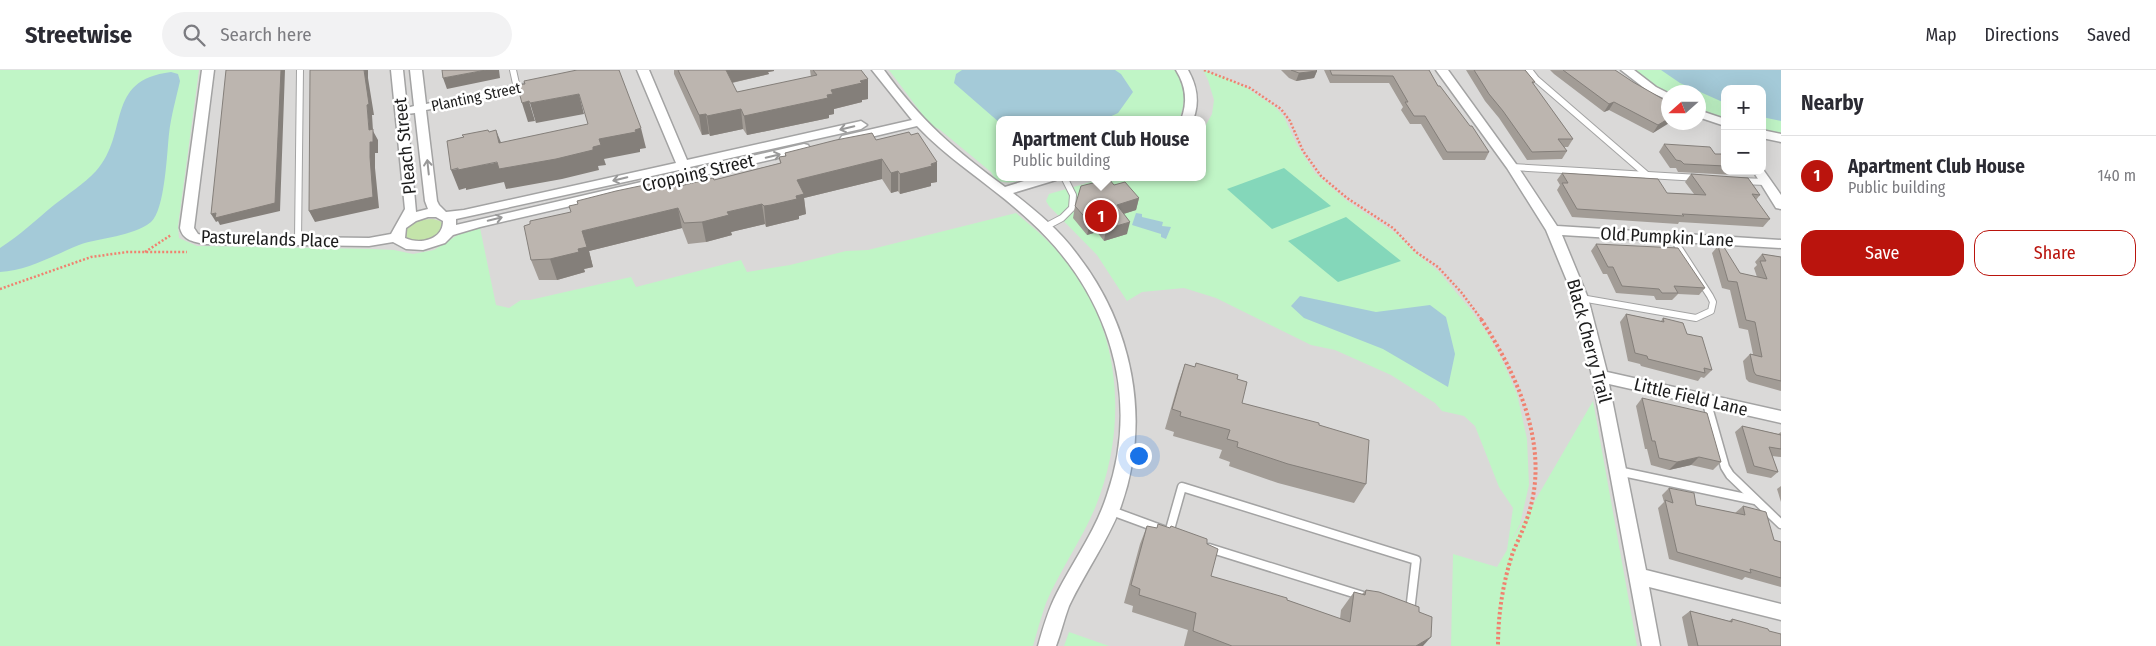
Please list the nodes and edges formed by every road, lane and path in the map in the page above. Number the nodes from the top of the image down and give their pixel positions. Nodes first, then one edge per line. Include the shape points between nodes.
1 (208, 70) edge
2 (300, 70) edge
3 (397, 70) edge
4 (416, 70) edge
5 (513, 70) edge
6 (643, 70) edge
7 (878, 70) edge
8 (1182, 70) edge
9 (1204, 70) edge
10 (1442, 70) edge
11 (1529, 70) edge
12 (1627, 70) edge
13 (554, 81) edge
14 (517, 88) junction
15 (1661, 94) edge
16 (421, 108) junction
17 (402, 112) junction
18 (1189, 116) edge
19 (1706, 116) edge
20 (915, 118) junction
21 (1721, 122) edge
22 (1766, 135) edge
23 (1781, 138) edge
24 (1512, 167) junction
25 (685, 170) junction
26 (1647, 175) junction
27 (1762, 177) edge
28 (1706, 178) edge
29 (1735, 180) edge
30 (1038, 181) edge
31 (1067, 181) edge
32 (1004, 193) junction
33 (1780, 201) edge
34 (442, 214) junction
35 (406, 221) junction
36 (1045, 227) junction
37 (1553, 230) junction
38 (448, 232) junction
39 (170, 234) dead end
40 (397, 237) junction
41 (1672, 237) junction
42 (298, 240) junction
43 (1781, 244) edge
44 (145, 252) junction
45 (187, 252) dead end
46 (0, 289) edge
47 (1581, 298) junction
48 (1600, 376) junction
49 (1706, 400) junction
50 (1781, 417) edge
51 (1618, 471) junction
52 (1757, 500) junction
53 (1109, 510) junction
54 (1781, 524) edge
55 (1203, 545) edge
56 (1639, 576) junction
57 (1372, 599) edge
58 (1400, 608) edge
59 (1781, 612) edge
60 (1047, 646) edge
61 (1498, 646) edge
62 (1651, 646) edge

1 - 42 street, Pasturelands Place via 188,233 206,240
2 - 42 lane
3 - 17 street, Pleach Street
4 - 16 street, Pleach Street
5 - 14 lane
6 - 25 street
7 - 20 street
8 - 18 street via 1192,98
9 - 61 path via 1226,77 1270,100 1288,118 1300,147 1330,186 1401,234 1414,250 1440,268 1492,334 1523,402 1532,435 1534,462 1534,496 1502,590
10 - 24 street, Black Cherry Trail
11 - 26 lane
12 - 15 street
13 - 14 street, Planting Street
14 - 16 street, Planting Street
16 - 17 street, Planting Street
34 -> 16 street, Pleach Street via 431,201
17 - 35 street, Pleach Street via 411,209
19 - 21 street
20 - 25 street, Cropping Street
20 - 32 street via 945,147
22 - 23 street
24 - 26 lane
24 - 37 street, Black Cherry Trail
25 -> 34 street, Cropping Street via 464,214
38 -> 25 street, Cropping Street
26 - 28 lane
27 - 29 lane
27 - 33 street
30 - 32 street
31 - 36 lane via 1073,190 1075,200 1072,207
32 - 36 street
34 - 35 street, Cropping Street via 420,214
34 - 38 street, Pleach Street via 451,225
35 - 40 street via 397,231
36 - 53 street via 1070,253 1091,283 1111,319 1123,359 1129,399 1127,445
37 - 41 street, Old Pumpkin Lane
37 - 47 street, Black Cherry Trail
38 - 40 street, Cropping Street via 436,242 419,246 404,244
39 - 44 path
40 - 42 street, Pasturelands Place via 369,242
41 - 43 street, Old Pumpkin Lane
41 - 47 lane via 1710,296 1713,302 1711,311 1696,318
44 - 45 path
44 - 46 path via 110,253 90,258
47 - 48 street, Black Cherry Trail
48 - 49 street, Little Field Lane
48 - 51 street, Black Cherry Trail
49 - 50 street, Little Field Lane
49 - 52 lane via 1725,467
51 - 52 lane
51 - 56 street, Black Cherry Trail
52 - 54 lane
53 - 58 lane via 1174,534 1182,487 1408,557 1416,560 1410,611
53 - 60 street via 1097,539 1062,602
55 - 57 lane
56 - 59 street
56 - 62 street, Black Cherry Trail

